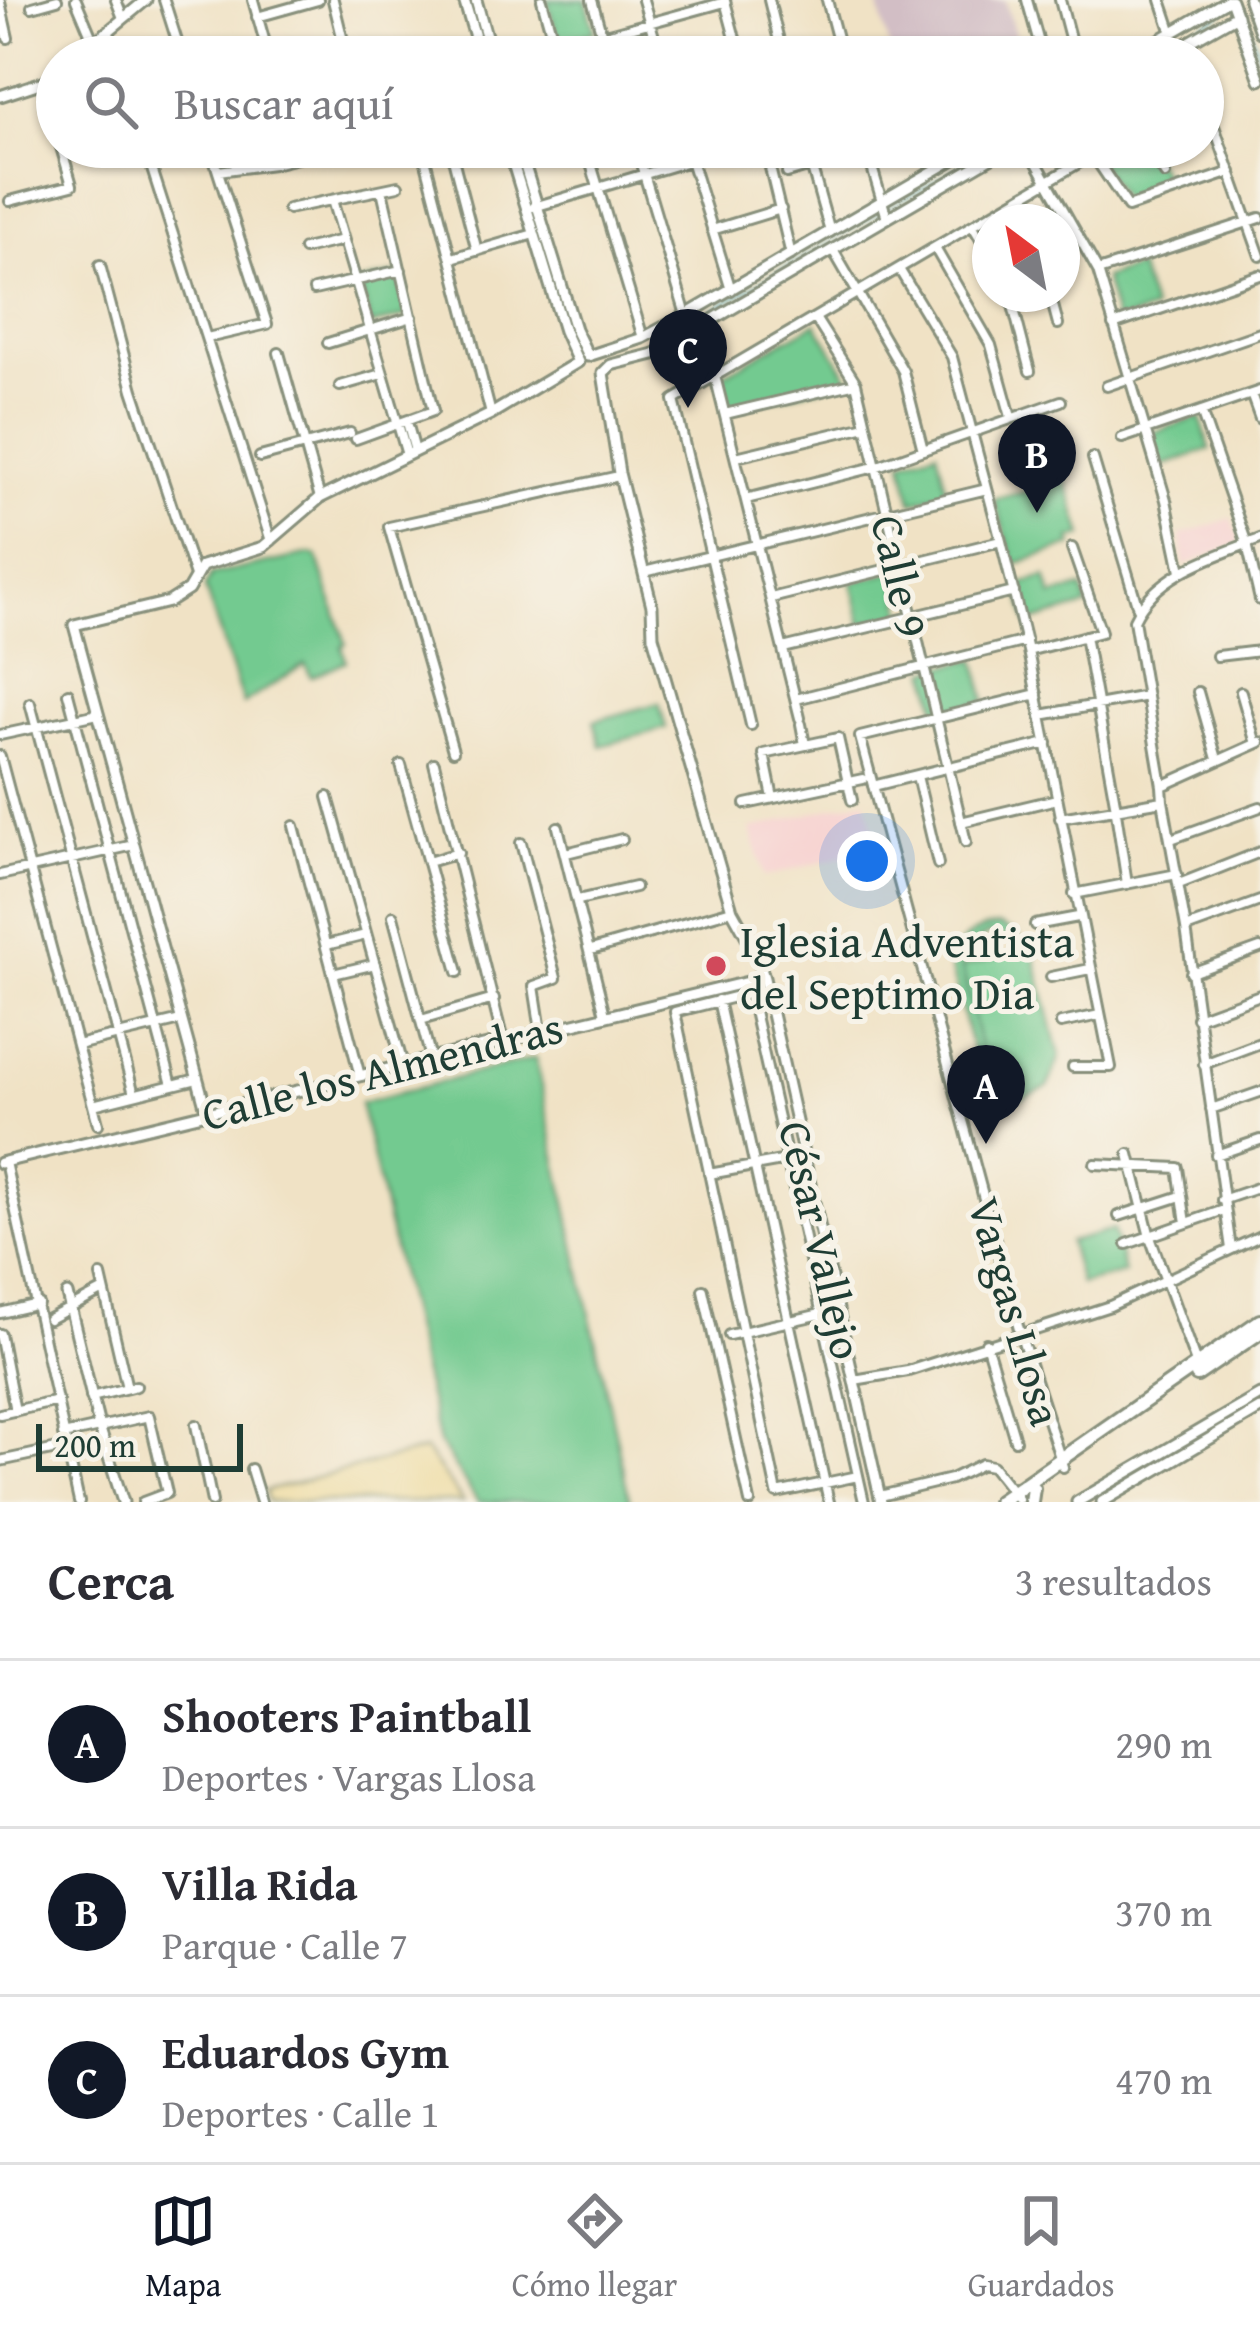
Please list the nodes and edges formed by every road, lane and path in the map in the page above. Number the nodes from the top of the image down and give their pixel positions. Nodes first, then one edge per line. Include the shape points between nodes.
1 (57, 0) edge
2 (76, 0) edge
3 (116, 0) edge
4 (146, 0) edge
5 (164, 0) edge
6 (253, 0) edge
7 (318, 0) edge
8 (333, 0) edge
9 (464, 0) edge
10 (476, 0) edge
11 (542, 0) edge
12 (592, 0) edge
13 (643, 0) edge
14 (769, 0) edge
15 (827, 0) edge
16 (1027, 0) edge
17 (1060, 0) edge
18 (1161, 0) edge
19 (1230, 0) edge
20 (725, 1) edge
21 (0, 2) edge
22 (1254, 2) edge
23 (32, 7) dead end
24 (1237, 15) junction
25 (257, 16) junction
26 (123, 18) junction
27 (650, 22) junction
28 (109, 32) junction
29 (1260, 32) edge
30 (1172, 33) junction
31 (601, 34) junction
32 (91, 36) edge
33 (104, 36) edge
34 (110, 36) edge
35 (175, 36) edge
36 (263, 36) edge
37 (342, 36) edge
38 (475, 36) edge
39 (486, 36) edge
40 (552, 36) edge
41 (596, 36) edge
42 (654, 36) edge
43 (734, 36) edge
44 (778, 36) edge
45 (836, 36) edge
46 (1037, 36) edge
47 (1069, 36) edge
48 (1167, 36) edge
49 (1206, 36) edge
50 (8, 38) dead end
51 (1260, 80) edge
52 (36, 84) edge
53 (0, 97) edge
54 (1224, 153) edge
55 (67, 168) edge
56 (152, 168) edge
57 (217, 168) edge
58 (236, 168) edge
59 (428, 168) edge
60 (453, 168) edge
61 (516, 168) edge
62 (524, 168) edge
63 (592, 168) edge
64 (642, 168) edge
65 (662, 168) edge
66 (693, 168) edge
67 (770, 168) edge
68 (804, 168) edge
69 (812, 168) edge
70 (872, 168) edge
71 (948, 168) edge
72 (965, 168) edge
73 (1040, 168) edge
74 (1070, 168) edge
75 (1101, 168) edge
76 (1161, 168) edge
77 (218, 171) junction
78 (1231, 172) junction
79 (644, 173) junction
80 (787, 173) dead end
81 (1165, 174) dead end
82 (1048, 182) junction
83 (398, 186) dead end
84 (597, 187) junction
85 (923, 188) junction
86 (382, 190) junction
87 (332, 200) junction
88 (10, 201) dead end
89 (1011, 203) edge
90 (1060, 204) edge
91 (532, 207) junction
92 (288, 209) dead end
93 (781, 209) junction
94 (884, 210) junction
95 (1260, 218) edge
96 (1248, 222) junction
97 (828, 227) junction
98 (972, 227) edge
99 (712, 230) junction
100 (535, 234) junction
101 (343, 240) junction
102 (1080, 240) edge
103 (935, 248) junction
104 (304, 249) dead end
105 (477, 250) junction
106 (832, 250) junction
107 (791, 255) junction
108 (1260, 256) edge
109 (452, 258) junction
110 (100, 265) dead end
111 (899, 269) junction
112 (400, 270) junction
113 (1098, 271) junction
114 (1260, 275) edge
115 (355, 280) junction
116 (314, 290) dead end
117 (859, 293) junction
118 (735, 296) junction
119 (1015, 312) edge
120 (1055, 312) edge
121 (686, 315) junction
122 (412, 317) junction
123 (815, 318) junction
124 (1058, 324) dead end
125 (1113, 325) junction
126 (370, 330) junction
127 (1260, 333) edge
128 (207, 338) junction
129 (643, 338) junction
130 (328, 343) dead end
131 (279, 353) dead end
132 (583, 359) junction
133 (1030, 371) dead end
134 (382, 374) junction
135 (715, 376) junction
136 (1129, 379) junction
137 (856, 383) junction
138 (340, 386) dead end
139 (1107, 386) dead end
140 (1256, 392) edge
141 (1061, 401) dead end
142 (1202, 411) junction
143 (491, 414) junction
144 (725, 414) junction
145 (1011, 417) junction
146 (1260, 419) edge
147 (402, 424) junction
148 (866, 426) junction
149 (1144, 430) junction
150 (972, 431) junction
151 (1122, 438) dead end
152 (305, 445) junction
153 (923, 450) junction
154 (411, 453) junction
155 (260, 457) dead end
156 (736, 457) junction
157 (1094, 458) dead end
158 (875, 467) junction
159 (620, 476) junction
160 (988, 489) junction
161 (320, 498) junction
162 (746, 499) junction
163 (886, 515) junction
164 (1260, 539) edge
165 (271, 541) junction
166 (1001, 541) junction
167 (1247, 544) junction
168 (758, 545) junction
169 (1072, 548) dead end
170 (712, 556) junction
171 (898, 567) junction
172 (1181, 571) junction
173 (644, 572) junction
174 (196, 575) junction
175 (1014, 592) junction
176 (771, 598) junction
177 (1260, 601) edge
178 (1138, 609) junction
179 (910, 617) junction
180 (1085, 636) junction
181 (1027, 646) junction
182 (783, 648) junction
183 (1260, 651) edge
184 (1216, 656) dead end
185 (922, 667) junction
186 (1198, 692) dead end
187 (1241, 692) dead end
188 (68, 693) dead end
189 (1037, 694) junction
190 (1148, 696) junction
191 (796, 699) junction
192 (30, 703) dead end
193 (1099, 705) junction
194 (98, 714) junction
195 (1041, 716) junction
196 (935, 717) junction
197 (75, 718) junction
198 (751, 724) dead end
199 (36, 727) junction
200 (0, 735) edge
201 (1047, 743) junction
202 (1258, 743) edge
203 (805, 745) junction
204 (454, 752) dead end
205 (0, 756) edge
206 (1217, 759) junction
207 (434, 763) dead end
208 (401, 765) dead end
209 (948, 767) junction
210 (917, 776) junction
211 (863, 779) dead end
212 (848, 782) junction
213 (873, 786) junction
214 (1162, 786) junction
215 (328, 797) dead end
216 (773, 798) junction
217 (1057, 799) junction
218 (852, 800) dead end
219 (1163, 801) junction
220 (746, 804) dead end
221 (1260, 807) edge
222 (1116, 810) junction
223 (1060, 818) junction
224 (962, 822) junction
225 (294, 826) dead end
226 (558, 827) dead end
227 (622, 839) dead end
228 (1171, 839) junction
229 (966, 842) dead end
230 (521, 843) dead end
231 (134, 845) junction
232 (110, 850) junction
233 (1260, 853) edge
234 (458, 854) junction
235 (566, 854) junction
236 (71, 859) junction
237 (428, 862) junction
238 (938, 864) dead end
239 (30, 868) junction
240 (0, 875) edge
241 (1178, 879) junction
242 (1127, 884) junction
243 (635, 887) dead end
244 (1074, 895) junction
245 (578, 900) junction
246 (1260, 901) edge
247 (732, 910) junction
248 (393, 916) dead end
249 (1078, 917) junction
250 (1035, 925) dead end
251 (1186, 928) junction
252 (367, 934) junction
253 (326, 945) junction
254 (1260, 948) edge
255 (591, 950) junction
256 (375, 964) junction
257 (1090, 969) junction
258 (458, 972) dead end
259 (1191, 973) junction
260 (333, 974) junction
261 (1051, 977) dead end
262 (764, 978) junction
263 (1260, 995) edge
264 (494, 999) junction
265 (718, 1000) junction
266 (605, 1015) junction
267 (1100, 1016) junction
268 (1197, 1018) junction
269 (181, 1020) junction
270 (422, 1020) junction
271 (1061, 1023) dead end
272 (157, 1026) junction
273 (541, 1031) junction
274 (118, 1035) junction
275 (503, 1041) junction
276 (1260, 1043) edge
277 (77, 1045) junction
278 (431, 1059) junction
279 (1204, 1064) junction
280 (403, 1065) junction
281 (1073, 1067) dead end
282 (361, 1076) junction
283 (197, 1078) junction
284 (172, 1085) junction
285 (1260, 1092) edge
286 (134, 1094) junction
287 (93, 1105) junction
288 (1211, 1109) junction
289 (207, 1113) junction
290 (98, 1124) dead end
291 (1260, 1140) edge
292 (1129, 1154) dead end
293 (1216, 1155) junction
294 (788, 1160) junction
295 (3, 1162) edge
296 (1095, 1164) dead end
297 (752, 1166) junction
298 (1132, 1166) junction
299 (709, 1174) junction
300 (1260, 1187) edge
301 (1181, 1196) junction
302 (1223, 1205) junction
303 (1142, 1209) junction
304 (1119, 1216) dead end
305 (1186, 1223) junction
306 (1260, 1236) edge
307 (1150, 1237) junction
308 (1127, 1244) dead end
309 (1231, 1249) junction
310 (101, 1276) dead end
311 (1168, 1279) junction
312 (104, 1290) junction
313 (703, 1290) dead end
314 (68, 1294) dead end
315 (38, 1304) junction
316 (71, 1309) junction
317 (0, 1313) edge
318 (820, 1314) junction
319 (49, 1319) dead end
320 (1260, 1321) edge
321 (788, 1322) junction
322 (742, 1331) junction
323 (1260, 1332) edge
324 (1020, 1333) junction
325 (0, 1334) edge
326 (729, 1335) dead end
327 (986, 1343) junction
328 (1199, 1368) junction
329 (4, 1373) edge
330 (854, 1380) junction
331 (1260, 1395) edge
332 (91, 1397) junction
333 (58, 1401) junction
334 (1260, 1409) edge
335 (15, 1411) junction
336 (0, 1414) edge
337 (196, 1425) dead end
338 (99, 1426) junction
339 (63, 1435) junction
340 (1015, 1440) dead end
341 (66, 1447) junction
342 (0, 1461) edge
343 (1061, 1463) junction
344 (250, 1469) dead end
345 (858, 1476) junction
346 (825, 1484) junction
347 (1022, 1497) edge
348 (880, 1499) edge
349 (78, 1500) edge
350 (63, 1502) edge
351 (123, 1502) edge
352 (143, 1502) edge
353 (212, 1502) edge
354 (261, 1502) edge
355 (750, 1502) edge
356 (829, 1502) edge
357 (864, 1502) edge
358 (999, 1502) edge
359 (1077, 1502) edge
360 (1102, 1502) edge

1 - 23 street
2 - 32 street
3 - 26 street
4 - 26 street
5 - 35 street
6 - 25 street
7 - 25 street
8 - 37 street
9 - 38 street
10 - 39 street
11 - 40 street
12 - 31 street
13 - 27 street
14 - 44 street
15 - 45 street
16 - 46 street
17 - 47 street
18 - 30 street
19 - 24 street
19 - 30 street
20 - 27 street
20 - 43 street
21 - 50 street
22 - 24 street
22 - 29 street
24 - 49 street
24 - 51 street
25 - 36 street
26 - 28 street
27 - 31 street
27 - 42 street
28 - 33 street
28 - 34 street
30 - 48 street
31 - 41 street
52 - 53 street
54 - 78 street
55 - 88 street via 72,184
56 - 128 street
57 - 77 street
58 - 77 street
59 - 109 street
60 - 105 street
61 - 91 street
62 - 91 street
63 - 84 street
64 - 79 street
65 - 79 street
66 - 99 street
67 - 93 street
68 - 80 street
69 - 97 street
70 - 94 street
71 - 85 street
72 - 85 street
73 - 82 street
74 - 82 street
75 - 78 street via 1128,207
76 - 81 street
77 - 128 street via 267,324
78 - 96 street
79 - 84 street
79 - 121 street
82 - 89 street
82 - 90 street
83 - 86 street
84 - 91 street
84 - 129 street
85 - 94 street
86 - 87 street
86 - 112 street
87 - 92 street
87 - 101 street
91 - 100 street
91 - 132 street
93 - 99 street
93 - 107 street
94 - 97 street
94 - 106 street
95 - 96 street
96 - 108 street
96 - 113 street
97 - 107 street
98 - 103 street
99 - 118 street
100 - 105 street
100 - 132 street via 564,332
101 - 104 street
101 - 115 street
102 - 113 street
103 - 111 street
103 - 145 street via 991,344
105 - 109 street
106 - 117 street
106 - 118 street
107 - 118 street
109 - 143 street
110 - 174 street
111 - 117 street
111 - 150 street via 950,352
112 - 115 street
112 - 122 street
113 - 125 street
114 - 125 street
115 - 116 street
115 - 126 street
117 - 123 street
117 - 153 street via 903,371
118 - 121 street
118 - 159 street, César Vallejo via 654,354 605,367
119 - 133 street
120 - 124 street
121 - 129 street
122 - 126 street
122 - 147 street via 433,407
123 - 135 street
123 - 137 street, Calle 9
125 - 136 street
126 - 130 street
126 - 134 street
127 - 136 street
128 - 165 street
129 - 132 street
131 - 152 street
132 - 143 street
134 - 138 street
134 - 147 street
135 - 144 street
135 - 170 street via 674,402
136 - 139 street
136 - 149 street
137 - 144 street
137 - 148 street, Calle 9
140 - 142 street
140 - 146 street
141 - 145 street
142 - 149 street
142 - 167 street
143 - 154 street
144 - 156 street
145 - 150 street
147 - 152 street
147 - 154 street
148 - 156 street
148 - 158 street, Calle 9
149 - 151 street
149 - 172 street
150 - 153 street
150 - 160 street
152 - 155 street
152 - 161 street
153 - 158 street
154 - 161 street
156 - 162 street
157 - 178 street
158 - 162 street
158 - 163 street, Calle 9
159 - 173 street, César Vallejo
159 - 204 street via 389,527
160 - 163 street
160 - 166 street
161 - 165 street
162 - 168 street
163 - 168 street
163 - 171 street, Calle 9
164 - 167 street
165 - 174 street
166 - 171 street
166 - 175 street
167 - 172 street
167 - 177 street
168 - 170 street
168 - 176 street
169 - 180 street via 1101,632
170 - 173 street
170 - 198 street
171 - 176 street
171 - 179 street, Calle 9
172 - 178 street
173 - 247 street, César Vallejo via 653,637
174 - 194 street via 169,602 74,625
175 - 179 street
175 - 181 street
176 - 182 street
178 - 190 street via 1132,628
179 - 182 street
179 - 185 street, Calle 9
180 - 181 street
180 - 193 street
181 - 185 street
181 - 189 street
182 - 191 street
183 - 184 street
185 - 191 street
185 - 196 street, Calle 9
186 - 206 street
187 - 202 street
188 - 197 street
189 - 195 street
189 - 196 street
190 - 193 street
190 - 214 street
191 - 203 street
192 - 199 street
193 - 195 street
193 - 222 street
194 - 197 street
194 - 231 street
195 - 201 street
196 - 209 street, Calle 9
196 - 213 street, Vargas Llosa via 860,737
197 - 199 street
197 - 232 street
199 - 200 street
199 - 236 street
201 - 209 street
201 - 217 street
202 - 206 street
203 - 212 street via 838,738
203 - 216 street via 764,754
205 - 239 street
206 - 214 street
207 - 234 street
208 - 237 street
209 - 210 street
209 - 224 street, Calle 9
210 - 213 street
210 - 238 street
211 - 212 street
212 - 216 street
212 - 218 street
213 - 324 street, Vargas Llosa
214 - 219 street
215 - 252 street
216 - 220 street
217 - 223 street
217 - 224 street
219 - 222 street
219 - 228 street
221 - 228 street
222 - 223 street
222 - 242 street
223 - 244 street
224 - 229 street, Calle 9
225 - 253 street
226 - 235 street
227 - 235 street
228 - 241 street
230 - 273 street via 556,978 534,986
231 - 232 street
231 - 269 street
232 - 236 street
232 - 272 street
233 - 241 street
234 - 237 street
234 - 264 street
235 - 245 street
236 - 239 street
236 - 274 street
237 - 258 street
239 - 240 street
239 - 277 street
241 - 242 street
241 - 251 street
242 - 244 street
243 - 245 street
244 - 249 street
245 - 255 street
246 - 251 street
247 - 255 street
247 - 262 street, César Vallejo
248 - 270 street
249 - 250 street
249 - 257 street
251 - 259 street
252 - 253 street
252 - 256 street
253 - 260 street
254 - 259 street
255 - 266 street
256 - 260 street
256 - 280 street
257 - 261 street
257 - 267 street
259 - 268 street
260 - 282 street
262 - 266 street, Calle los Almendras
262 - 330 street, César Vallejo
263 - 268 street
264 - 270 street
264 - 275 street
265 - 294 street via 750,993
265 - 297 street
265 - 299 street via 674,1012
266 - 273 street, Calle los Almendras
267 - 271 street
267 - 281 street via 1111,1067
268 - 279 street
269 - 272 street
269 - 283 street
270 - 278 street
272 - 274 street
272 - 284 street
273 - 275 street, Calle los Almendras
274 - 277 street
274 - 286 street
275 - 278 street, Calle los Almendras
276 - 279 street
277 - 287 street
278 - 280 street, Calle los Almendras
279 - 288 street
280 - 282 street, Calle los Almendras
282 - 289 street, Calle los Almendras
283 - 284 street
283 - 289 street
284 - 286 street
285 - 288 street
286 - 287 street
287 - 290 street
288 - 293 street
289 - 295 street, Calle los Almendras
291 - 293 street
292 - 298 street
293 - 302 street
294 - 297 street
294 - 318 street
295 - 315 street
296 - 298 street
297 - 299 street
297 - 321 street
298 - 301 street via 1178,1168
298 - 303 street
299 - 322 street
300 - 302 street
301 - 303 street
301 - 305 street
302 - 305 street
302 - 309 street
303 - 304 street
303 - 307 street
305 - 307 street
306 - 309 street
307 - 308 street
307 - 311 street
309 - 311 street
310 - 312 street
311 - 324 street
311 - 328 street
312 - 316 street
312 - 332 street via 131,1387
313 - 355 street
314 - 316 street
315 - 317 street
315 - 333 street
316 - 319 street
316 - 332 street
318 - 321 street
318 - 345 street
320 - 328 highway
321 - 322 street
321 - 346 street
322 - 326 street
322 - 346 street via 777,1493
323 - 328 highway
324 - 327 street
324 - 343 street, Vargas Llosa
325 - 329 street
327 - 330 street
327 - 340 street
328 - 343 highway
329 - 335 street
330 - 348 street, César Vallejo
331 - 359 street
332 - 338 street
333 - 335 street
333 - 339 street
334 - 360 street
335 - 336 street
337 - 353 street
338 - 339 street
338 - 351 street
338 - 352 street via 149,1415 167,1493
339 - 341 street
341 - 342 street
341 - 349 street
343 - 347 highway
344 - 354 street
345 - 346 street
345 - 357 street
346 - 356 street
347 - 348 street via 982,1464
347 - 358 highway
349 - 350 street

